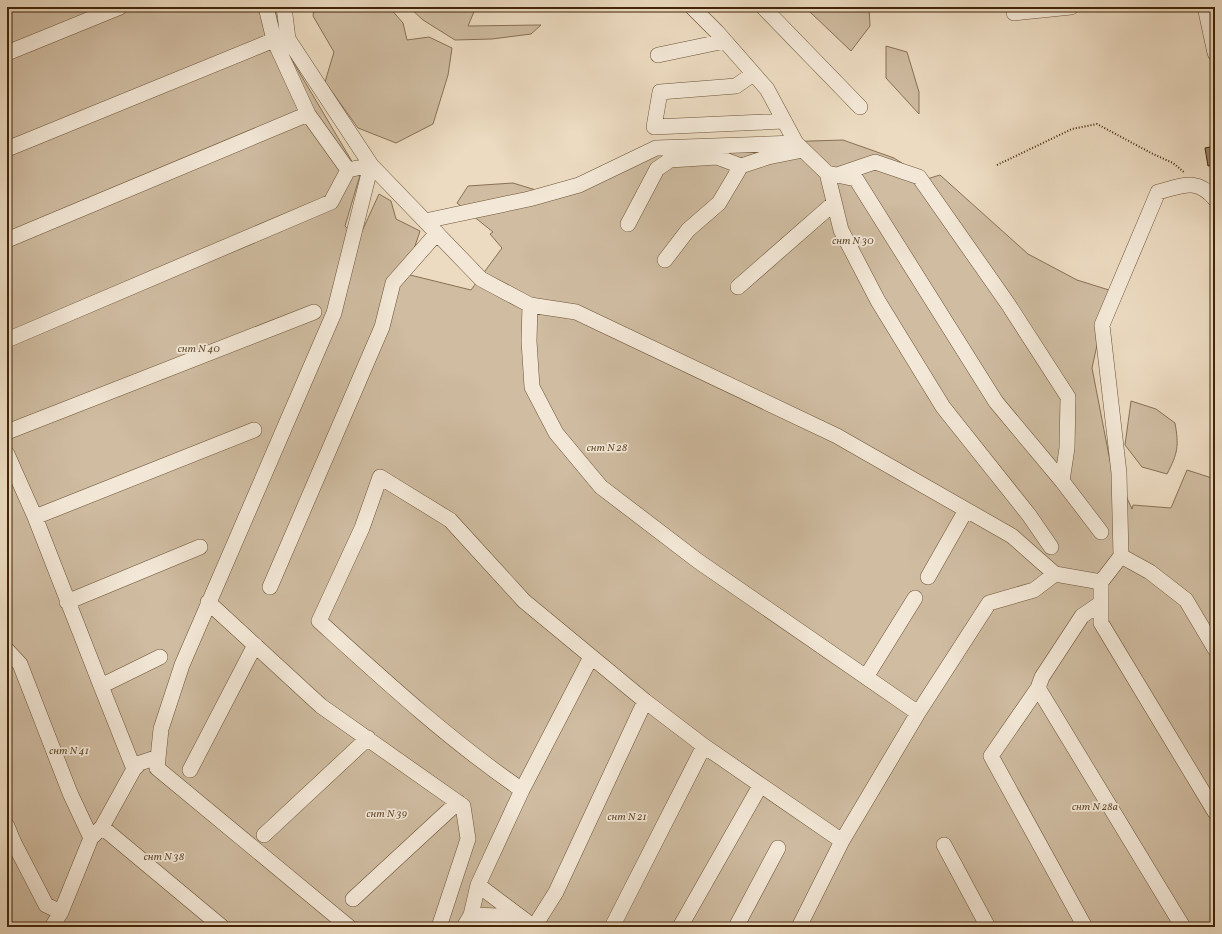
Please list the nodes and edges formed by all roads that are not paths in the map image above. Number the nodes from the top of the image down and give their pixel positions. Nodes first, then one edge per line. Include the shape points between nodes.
1 (120, 7) edge
2 (266, 7) edge
3 (284, 7) edge
4 (692, 7) edge
5 (763, 7) edge
6 (1071, 7) edge
7 (1205, 7) edge
8 (1014, 13) dead end
9 (274, 40) junction
10 (725, 41) junction
11 (7, 53) edge
12 (1215, 53) edge
13 (658, 55) dead end
14 (753, 74) junction
15 (860, 107) dead end
16 (308, 114) junction
17 (784, 121) junction
18 (799, 147) junction
19 (7, 149) edge
20 (371, 165) junction
21 (741, 166) junction
22 (348, 170) junction
23 (831, 174) junction
24 (1215, 199) edge
25 (834, 203) junction
26 (425, 221) junction
27 (628, 224) dead end
28 (437, 233) junction
29 (7, 240) edge
30 (664, 260) dead end
31 (738, 287) dead end
32 (530, 305) junction
33 (314, 312) dead end
34 (7, 340) edge
35 (254, 430) dead end
36 (7, 432) edge
37 (7, 454) edge
38 (1062, 481) junction
39 (966, 510) junction
40 (35, 517) junction
41 (1101, 532) dead end
42 (200, 547) dead end
43 (1051, 547) dead end
44 (1121, 556) junction
45 (1055, 574) junction
46 (928, 577) dead end
47 (1101, 582) junction
48 (270, 587) dead end
49 (915, 598) dead end
50 (67, 602) junction
51 (208, 602) junction
52 (1101, 603) junction
53 (255, 645) junction
54 (1215, 649) edge
55 (7, 650) edge
56 (160, 657) dead end
57 (591, 657) junction
58 (866, 677) junction
59 (101, 686) junction
60 (1038, 688) junction
61 (645, 701) junction
62 (918, 713) junction
63 (368, 738) junction
64 (704, 746) junction
65 (158, 757) junction
66 (134, 769) junction
67 (190, 770) dead end
68 (760, 786) junction
69 (522, 790) junction
70 (458, 802) junction
71 (1215, 812) edge
72 (7, 826) edge
73 (102, 827) junction
74 (264, 835) dead end
75 (91, 838) junction
76 (842, 841) junction
77 (944, 845) dead end
78 (778, 848) dead end
79 (478, 885) junction
80 (353, 899) dead end
81 (61, 912) junction
82 (468, 921) edge
83 (52, 927) edge
84 (222, 927) edge
85 (349, 927) edge
86 (439, 927) edge
87 (515, 927) edge
88 (534, 927) edge
89 (612, 927) edge
90 (680, 927) edge
91 (736, 927) edge
92 (799, 927) edge
93 (988, 927) edge
94 (1084, 927) edge
95 (1183, 927) edge

1 - 11 street
2 - 9 street
3 - 20 street via 288,39
4 - 10 street
5 - 15 street
6 - 8 street
7 - 12 street
9 - 16 street
9 - 19 street
10 - 13 street
10 - 14 street
14 - 17 street via 767,89
14 - 17 street via 736,86 660,92 654,127
16 - 22 street
16 - 29 street
17 - 18 street
18 - 21 street
18 - 23 street
18 - 26 street via 656,148 579,185 529,199
20 - 22 street
20 - 26 street
20 - 51 street via 334,313
21 - 27 street via 717,157 670,160 657,169
21 - 30 street via 719,203 688,230
22 - 34 street via 331,202
23 - 25 street
23 - 38 street via 856,179 996,402
23 - 38 street via 875,162 919,177 1008,304 1068,398 1067,448
24 - 44 street via 1209,192 1192,184 1158,192 1102,326 1119,473
25 - 31 street
25 - 43 street via 841,230 878,300 943,407 1029,515
26 - 28 street
28 - 32 street via 481,279
28 - 48 street via 393,283 382,327
32 - 39 street via 576,312 837,436
32 - 58 street via 532,387 556,433 601,487 698,560
33 - 36 street
35 - 40 street
37 - 40 street
38 - 41 street
39 - 45 street via 1012,536
39 - 46 street
40 - 50 street
42 - 50 street
44 - 47 street
44 - 54 street via 1150,572 1186,600
45 - 47 street
45 - 62 street via 1034,590 989,603
47 - 52 street
49 - 58 street
50 - 59 street
51 - 53 street
51 - 65 street via 182,665 161,729
52 - 60 street via 1082,616 1042,677
52 - 71 street via 1101,623
53 - 63 street via 321,706
53 - 67 street
55 - 75 street via 20,664 70,793
56 - 59 street
57 - 61 street
57 - 69 street
57 - 69 street via 524,601 450,520 380,477 362,528 319,621 398,693 482,763
58 - 62 street
59 - 66 street
60 - 94 street via 991,756
60 - 95 street
61 - 64 street
61 - 88 street via 556,892
62 - 76 street
63 - 70 street
63 - 74 street
64 - 68 street
64 - 89 street
65 - 66 street via 140,763
65 - 85 street via 157,768
66 - 73 street
68 - 76 street
68 - 90 street
69 - 79 street
70 - 80 street
70 - 86 street via 463,806 468,839
72 - 81 street via 46,904
73 - 75 street
73 - 84 street
75 - 81 street
76 - 92 street
77 - 93 street
78 - 91 street
79 - 82 street
79 - 88 street
81 - 83 street
82 - 87 street via 498,916

